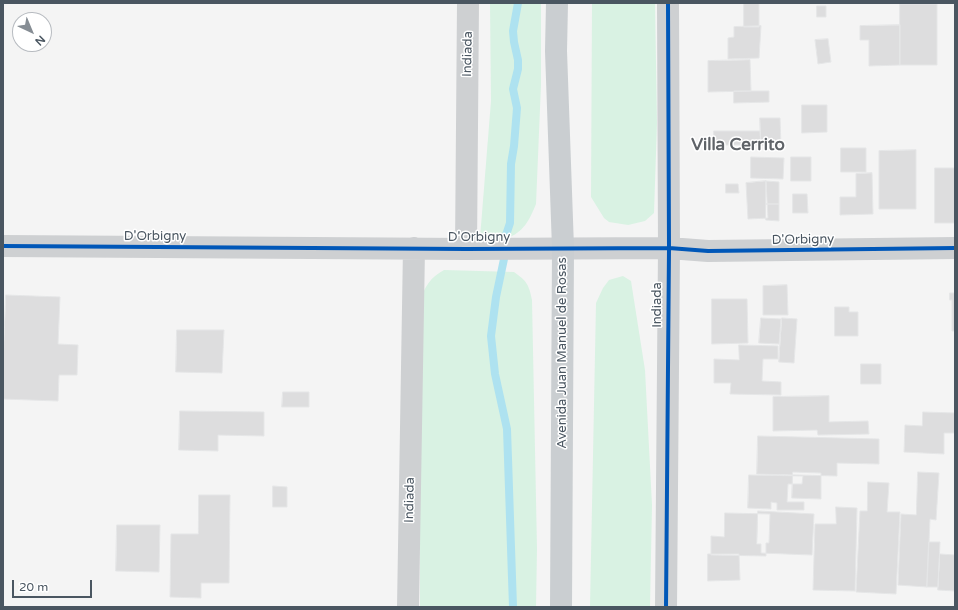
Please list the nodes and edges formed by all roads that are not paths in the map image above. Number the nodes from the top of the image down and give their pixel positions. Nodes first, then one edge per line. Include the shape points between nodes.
1 (468, 3) edge
2 (557, 3) edge
3 (668, 3) edge
4 (3, 246) edge
5 (414, 248) junction
6 (563, 248) junction
7 (669, 248) junction
8 (955, 248) edge
9 (466, 249) junction
10 (408, 607) edge
11 (561, 607) edge
12 (666, 607) edge

1 - 9 street, Indiada
2 - 6 main road, Avenida Juan Manuel de Rosas via 556,51
3 - 7 street, Indiada
4 - 5 street, D'Orbigny
5 - 9 street, D'Orbigny
5 - 10 street, Indiada
6 - 7 street, D'Orbigny
6 - 9 street, D'Orbigny
6 - 11 main road, Avenida Juan Manuel de Rosas
7 - 8 street, D'Orbigny via 708,251
7 - 12 street, Indiada

